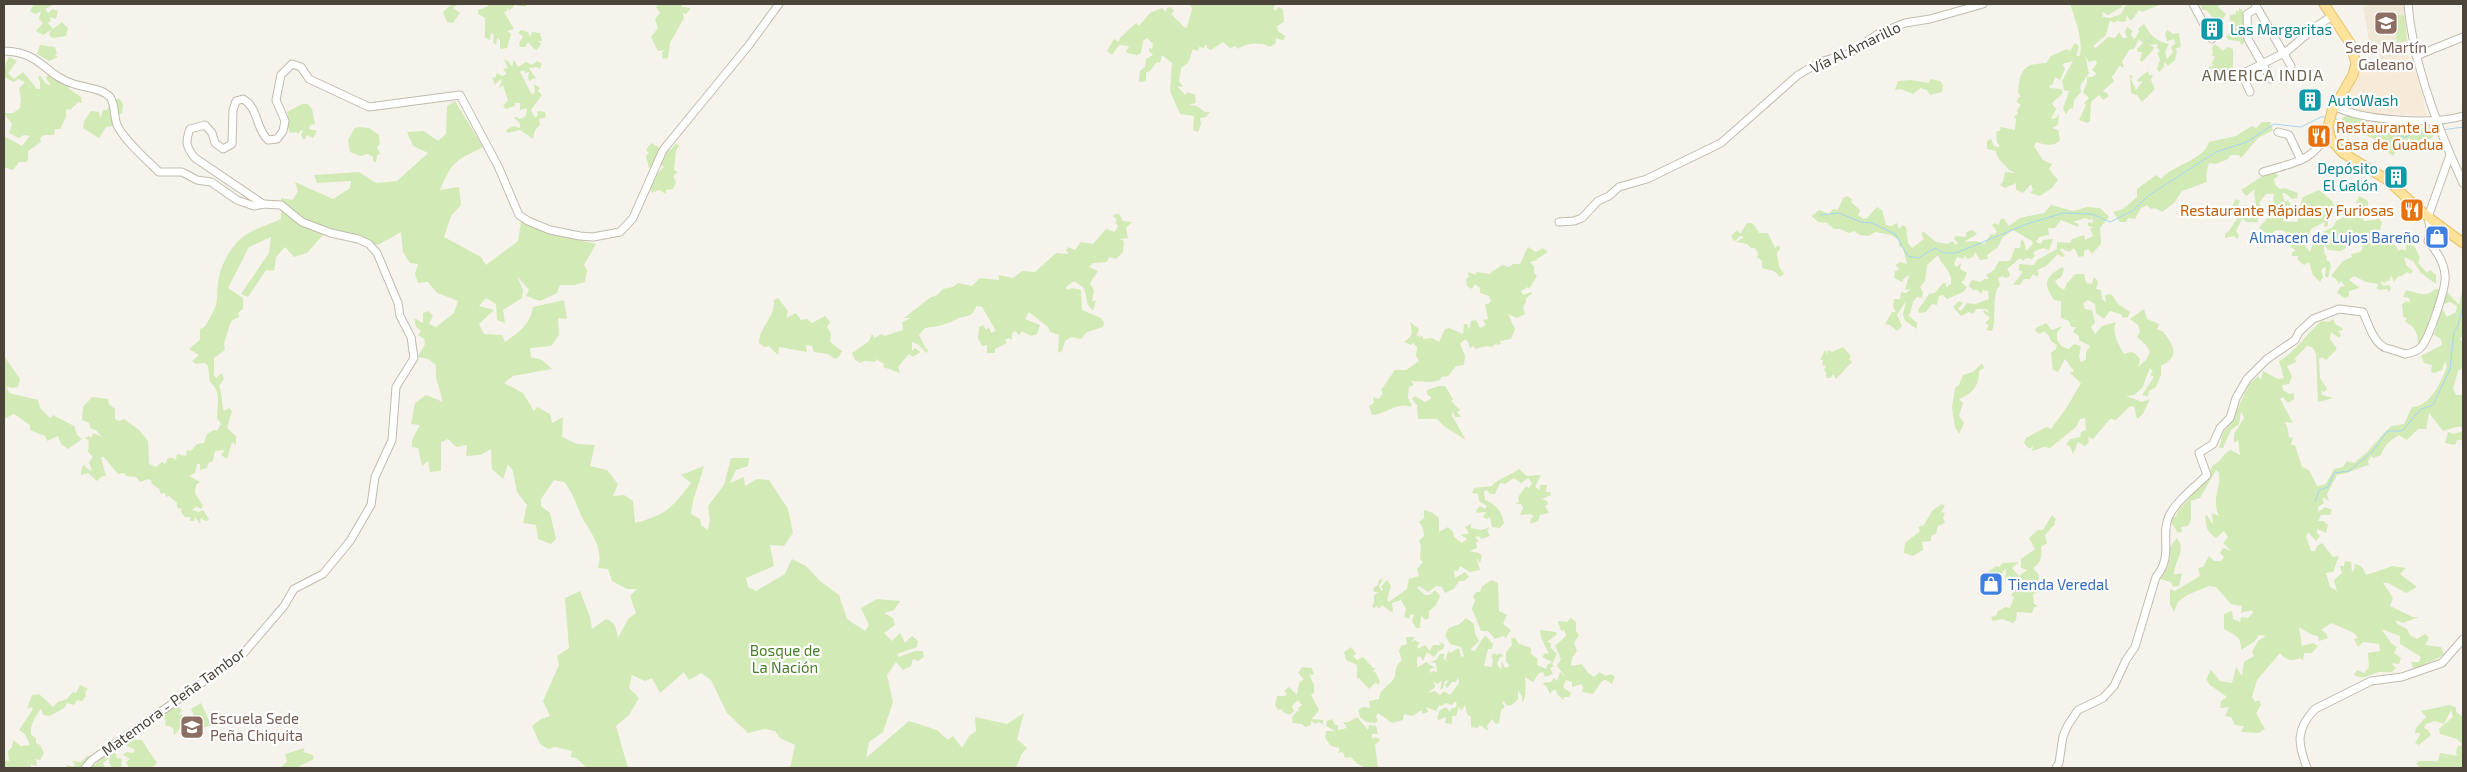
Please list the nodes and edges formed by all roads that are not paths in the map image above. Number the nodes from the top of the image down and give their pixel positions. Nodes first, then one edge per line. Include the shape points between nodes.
1 (779, 4) edge
2 (1983, 4) edge
3 (2193, 4) edge
4 (2324, 4) edge
5 (2408, 4) edge
6 (2256, 6) edge
7 (2332, 16) junction
8 (2463, 37) edge
9 (2212, 38) dead end
10 (4, 50) edge
11 (2283, 54) junction
12 (2416, 56) junction
13 (2262, 64) junction
14 (2291, 66) dead end
15 (2271, 79) dead end
16 (2250, 92) dead end
17 (2333, 108) junction
18 (2463, 116) edge
19 (2439, 123) junction
20 (2329, 128) junction
21 (2278, 132) dead end
22 (2450, 155) junction
23 (2301, 160) junction
24 (2263, 172) dead end
25 (2463, 183) edge
26 (262, 204) junction
27 (2428, 217) junction
28 (1559, 222) dead end
29 (2463, 243) edge
30 (2463, 638) edge
31 (85, 768) edge
32 (2056, 768) edge
33 (2307, 768) edge

1 - 26 street via 663,150 633,218 620,232 580,236 550,230 519,215 498,166 460,95 369,107 309,79 301,67 292,64 281,75 276,100 285,121 277,139 268,140 262,134 254,108 243,99 236,101 232,144 228,148 215,143 212,132 205,125 190,129 186,142 195,158
2 - 28 street, Vía Al Amarillo via 1904,23 1878,34 1850,53 1820,62 1798,75 1721,143 1647,179 1619,187 1598,201 1582,218
3 - 9 street
4 - 7 main road
5 - 12 street
6 - 11 street
6 - 13 street via 2247,14 2248,39
7 - 11 street
7 - 17 main road via 2350,43 2356,63 2353,75
8 - 12 street
10 - 26 street, Matemora - Peña Tambor via 32,56 58,77 103,92 110,98 116,125 159,172 182,172 197,180 211,182 237,200 254,206
11 - 13 street
11 - 14 street
12 - 19 street
13 - 15 street
13 - 16 street via 2242,74
17 - 19 street via 2360,116
17 - 20 main road
18 - 19 street
19 - 22 street
20 - 23 street via 2317,151
20 - 27 main road via 2339,150 2386,179
21 - 23 street via 2289,135
22 - 25 street
22 - 27 street
23 - 24 street
26 - 31 street, Matemora - Peña Tambor via 282,205 302,222 358,239 377,253 411,337 414,358 396,388 392,440 375,477 371,505 350,541 323,574 294,589 284,606 243,654
27 - 29 main road
27 - 32 street via 2431,233 2428,241 2436,250 2446,277 2439,308 2422,347 2405,354 2385,348 2377,342 2362,312 2339,309 2313,319 2295,340 2247,379 2230,418 2220,428 2213,444 2199,453 2206,475 2168,517 2164,567 2156,576 2135,647 2114,686 2103,698 2078,710 2068,725
30 - 33 street via 2442,663 2402,677 2371,681 2315,709 2299,735

